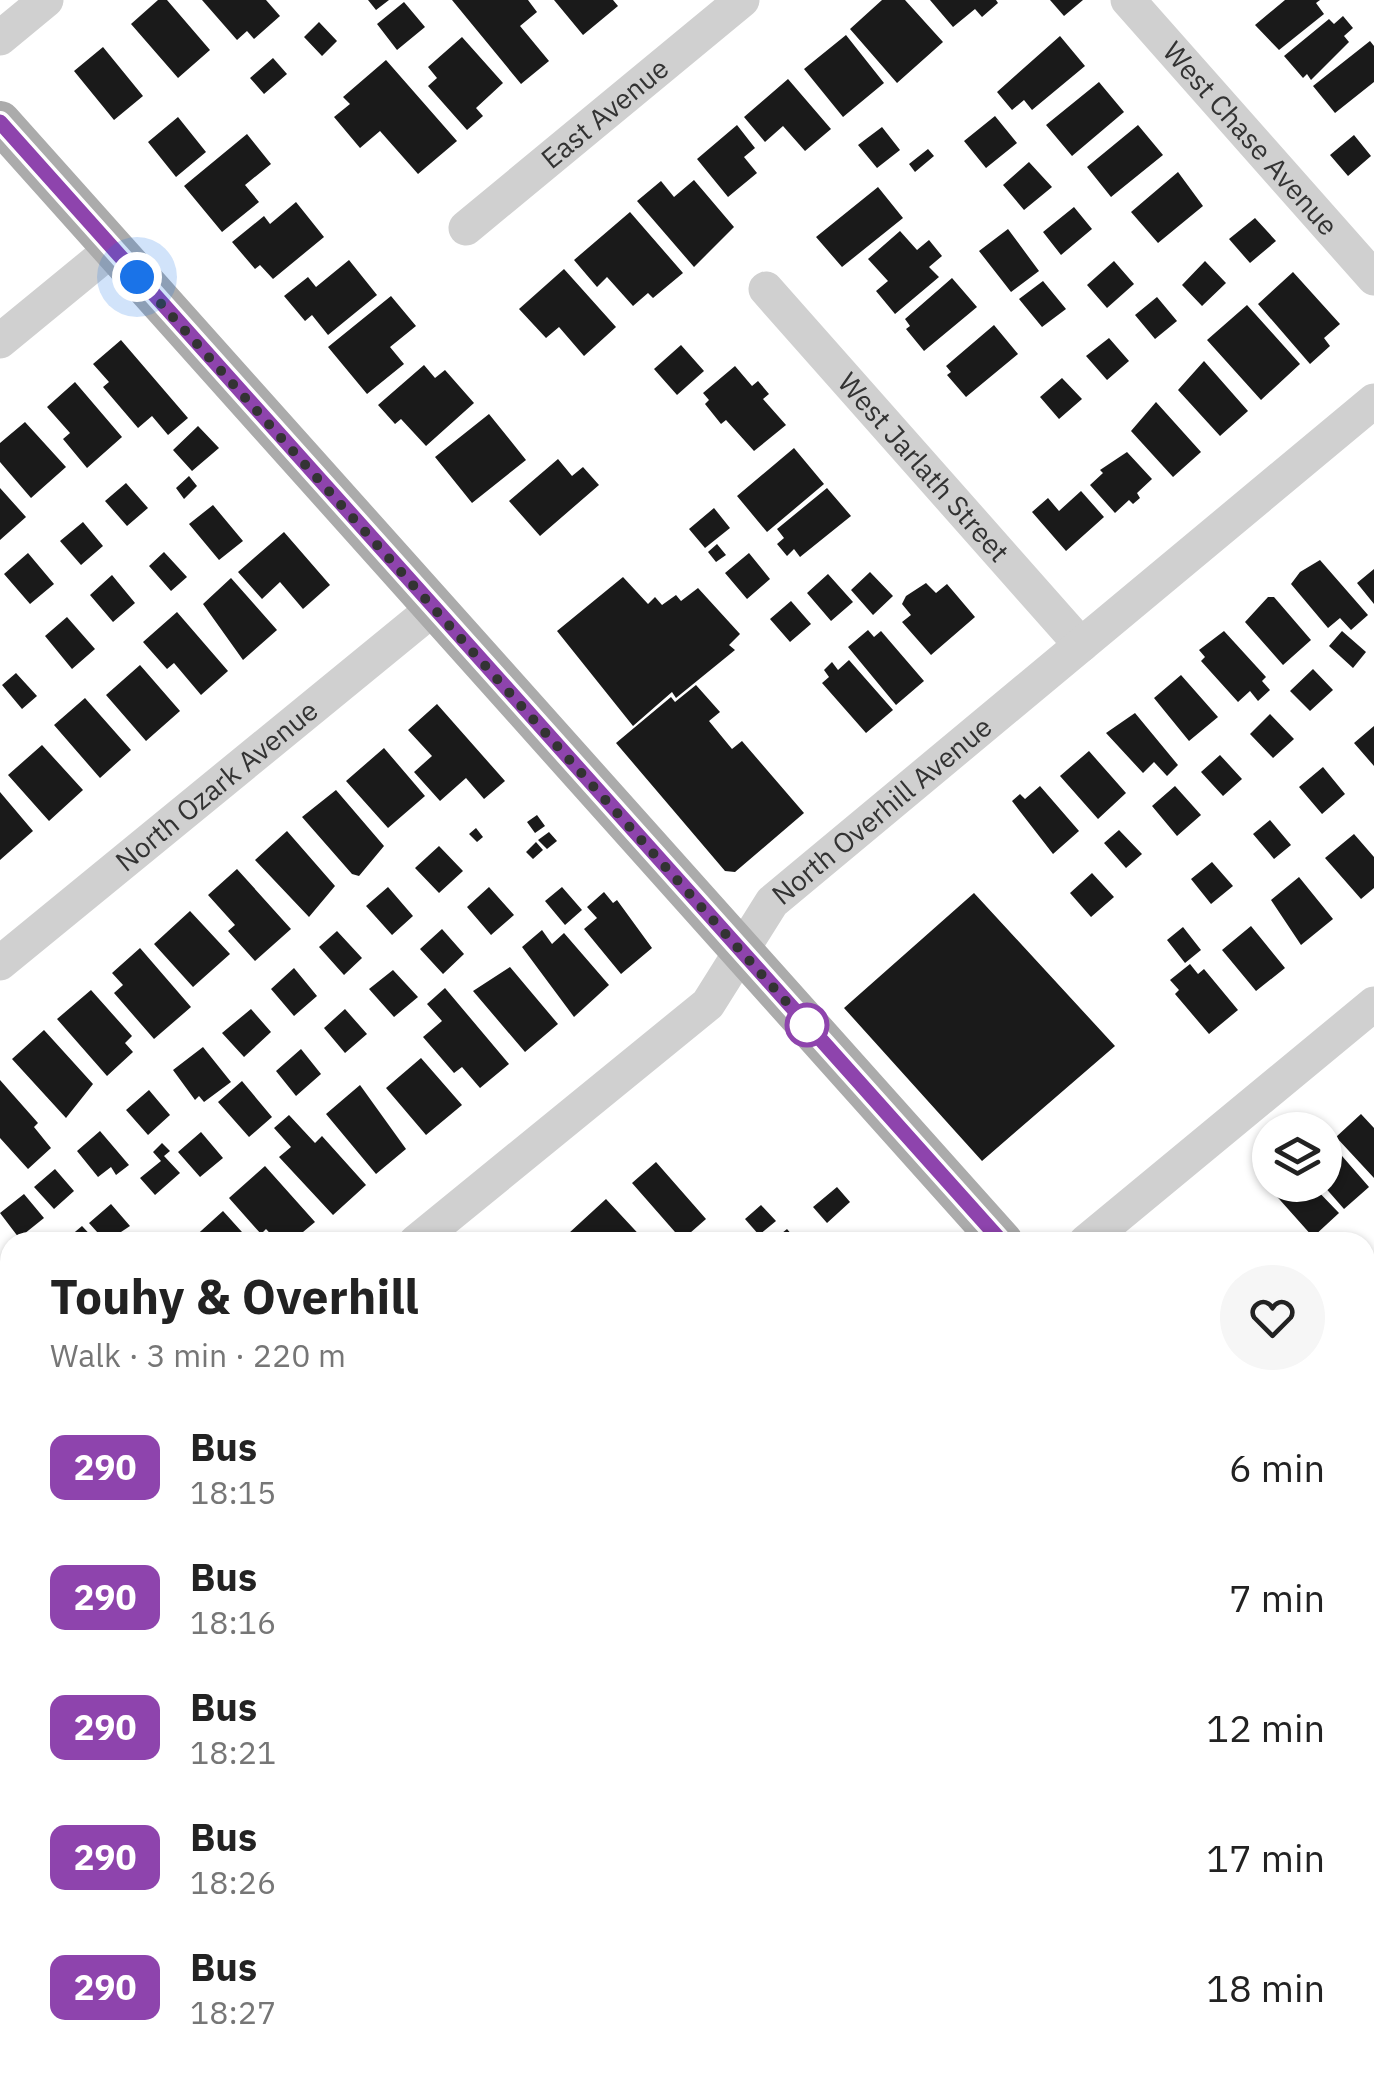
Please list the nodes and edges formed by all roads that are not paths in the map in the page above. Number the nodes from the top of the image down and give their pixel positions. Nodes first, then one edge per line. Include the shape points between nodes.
1 (46, 0) edge
2 (742, 0) edge
3 (1128, 0) edge
4 (0, 38) edge
5 (0, 122) edge
6 (466, 228) dead end
7 (112, 249) junction
8 (1374, 278) edge
9 (766, 288) dead end
10 (0, 342) edge
11 (1374, 401) edge
12 (434, 608) junction
13 (1081, 645) junction
14 (741, 951) junction
15 (0, 964) edge
16 (1374, 1004) edge
17 (428, 1232) edge
18 (993, 1232) edge
19 (1098, 1232) edge

1 - 4 street
2 - 6 street, East Avenue
3 - 8 street, West Chase Avenue
5 - 7 main road
7 - 10 street
7 - 12 main road
9 - 13 street, West Jarlath Street
11 - 13 street, North Overhill Avenue
12 - 14 main road
12 - 15 street, North Ozark Avenue
13 - 14 street, North Overhill Avenue via 772,902
14 - 17 street, North Overhill Avenue via 708,1004
14 - 18 main road
16 - 19 street

